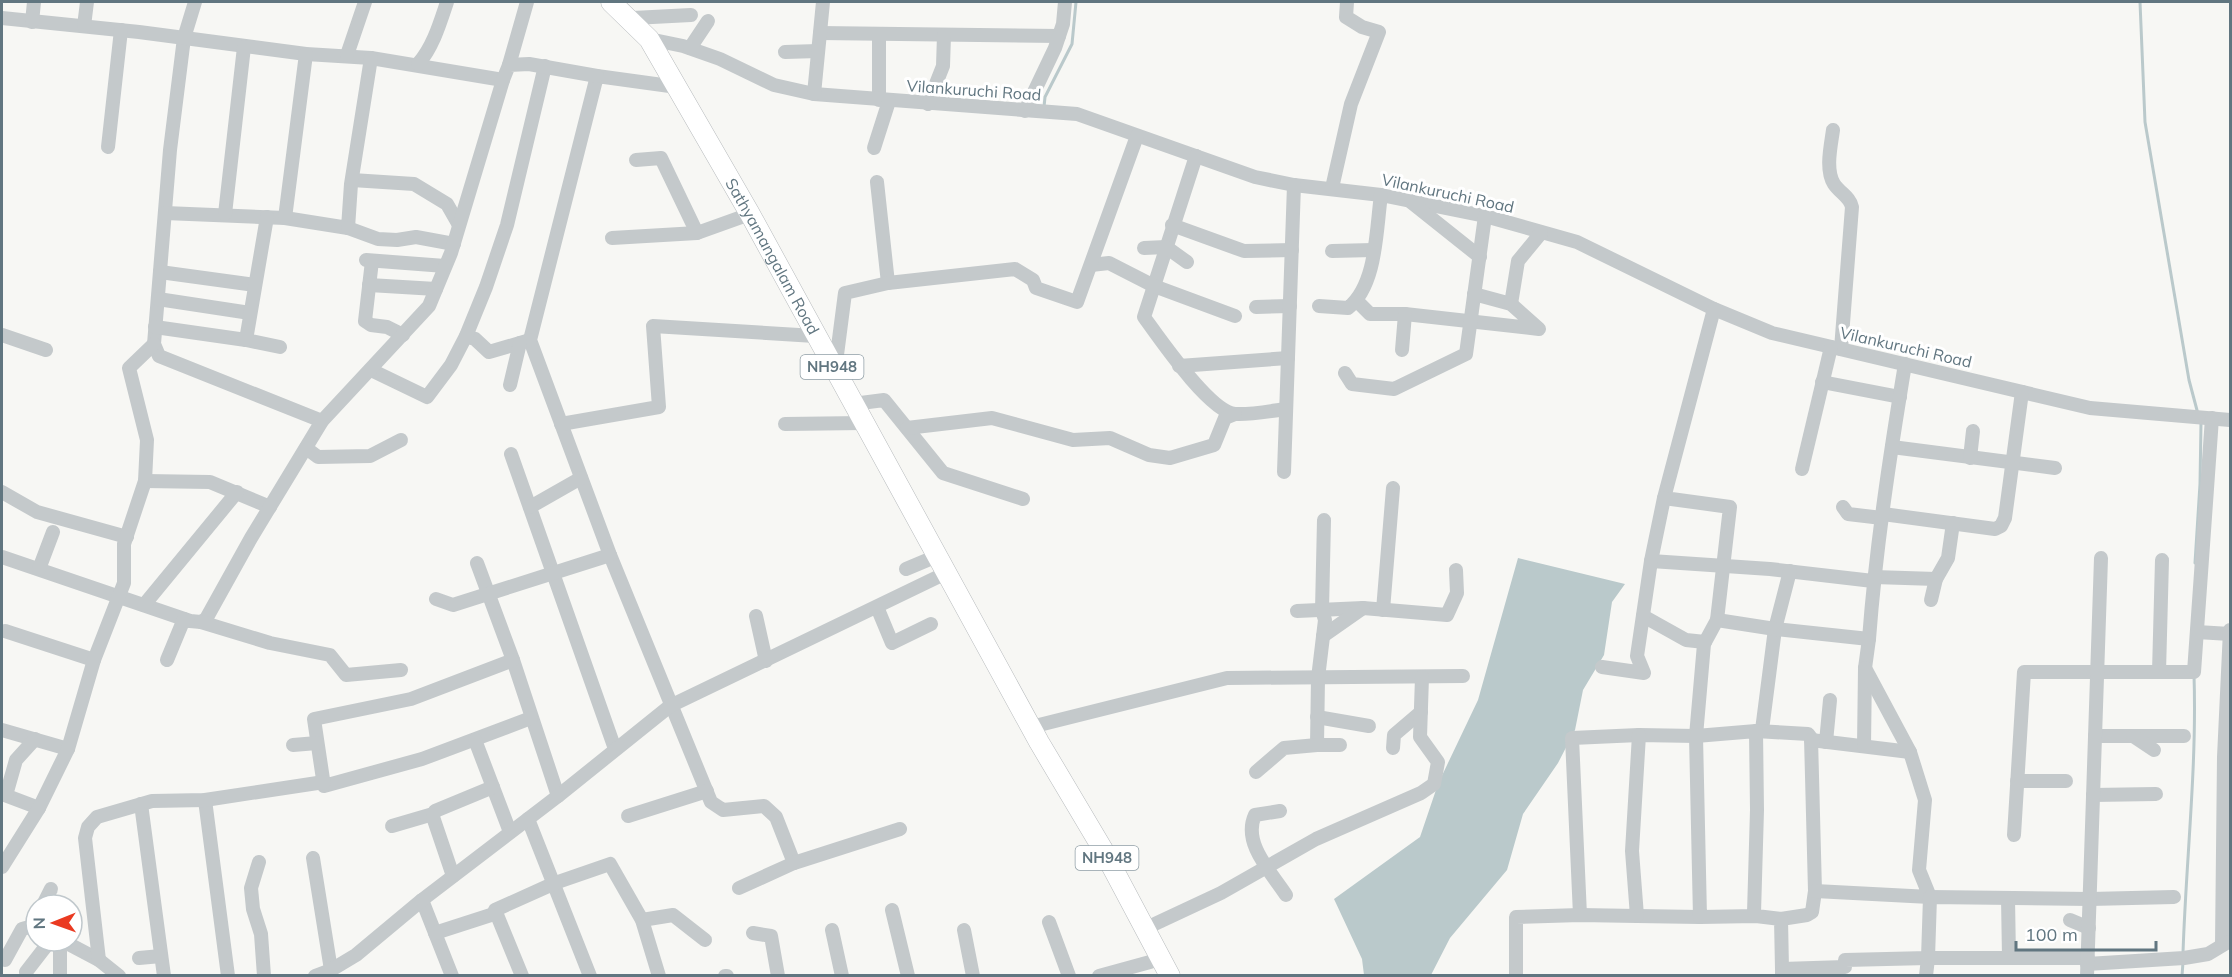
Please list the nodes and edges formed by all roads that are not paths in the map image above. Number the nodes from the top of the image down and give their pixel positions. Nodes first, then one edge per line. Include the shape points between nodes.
1 (34, 2) edge
2 (87, 2) edge
3 (195, 2) edge
4 (365, 2) edge
5 (446, 2) edge
6 (527, 2) edge
7 (611, 2) edge
8 (628, 2) edge
9 (823, 2) edge
10 (1065, 2) edge
11 (1347, 2) edge
12 (691, 15) dead end
13 (2, 18) edge
14 (633, 21) junction
15 (708, 21) dead end
16 (32, 22) junction
17 (84, 26) junction
18 (121, 30) junction
19 (820, 33) junction
20 (879, 34) junction
21 (944, 35) junction
22 (1059, 36) junction
23 (184, 38) junction
24 (649, 39) junction
25 (244, 47) junction
26 (690, 48) junction
27 (818, 51) junction
28 (785, 52) dead end
29 (306, 54) junction
30 (347, 55) junction
31 (371, 58) junction
32 (418, 64) junction
33 (509, 64) junction
34 (545, 66) junction
35 (597, 76) junction
36 (503, 80) junction
37 (677, 87) junction
38 (814, 94) junction
39 (884, 100) junction
40 (928, 104) junction
41 (1037, 112) junction
42 (1833, 130) dead end
43 (1137, 136) junction
44 (108, 147) dead end
45 (874, 148) dead end
46 (1196, 156) junction
47 (636, 160) dead end
48 (352, 180) junction
49 (877, 182) dead end
50 (1294, 185) junction
51 (1332, 188) junction
52 (1381, 195) junction
53 (1409, 201) junction
54 (165, 213) junction
55 (225, 214) junction
56 (750, 214) junction
57 (1485, 216) junction
58 (267, 217) junction
59 (285, 218) junction
60 (459, 225) junction
61 (1172, 225) junction
62 (348, 228) junction
63 (698, 233) junction
64 (1541, 233) junction
65 (612, 238) dead end
66 (454, 244) junction
67 (1166, 247) junction
68 (1144, 248) dead end
69 (1292, 250) junction
70 (1373, 250) junction
71 (1332, 251) dead end
72 (1480, 257) junction
73 (1187, 262) dead end
74 (1091, 265) junction
75 (445, 266) junction
76 (160, 272) junction
77 (888, 283) junction
78 (255, 285) junction
79 (369, 285) junction
80 (1154, 286) junction
81 (436, 289) junction
82 (1474, 294) junction
83 (158, 299) junction
84 (1358, 301) junction
85 (1511, 304) junction
86 (1290, 306) junction
87 (1319, 306) dead end
88 (1256, 307) dead end
89 (1714, 309) junction
90 (250, 313) junction
91 (1405, 314) junction
92 (1235, 316) dead end
93 (1471, 321) junction
94 (155, 327) junction
95 (2, 334) edge
96 (403, 334) junction
97 (466, 336) junction
98 (815, 336) junction
99 (246, 340) junction
100 (525, 341) junction
101 (154, 344) junction
102 (280, 347) dead end
103 (1836, 348) junction
104 (46, 350) dead end
105 (1402, 350) dead end
106 (1288, 358) junction
107 (1905, 364) junction
108 (1179, 366) junction
109 (371, 370) junction
110 (835, 372) junction
111 (1345, 373) dead end
112 (1822, 382) junction
113 (510, 386) dead end
114 (2022, 392) junction
115 (1900, 397) junction
116 (853, 404) junction
117 (1286, 410) junction
118 (1235, 414) junction
119 (2203, 417) junction
120 (2230, 420) edge
121 (322, 421) junction
122 (863, 423) junction
123 (561, 424) junction
124 (785, 424) dead end
125 (908, 428) junction
126 (1973, 431) dead end
127 (401, 440) dead end
128 (1892, 447) junction
129 (306, 448) junction
130 (511, 454) dead end
131 (1970, 458) junction
132 (2012, 464) junction
133 (2055, 468) dead end
134 (1802, 469) dead end
135 (1284, 472) dead end
136 (581, 478) junction
137 (145, 481) junction
138 (1393, 488) dead end
139 (2, 492) edge
140 (237, 492) junction
141 (1664, 498) junction
142 (1023, 499) dead end
143 (270, 507) junction
144 (530, 507) junction
145 (1843, 507) dead end
146 (1882, 516) junction
147 (1324, 520) dead end
148 (1953, 524) junction
149 (53, 532) dead end
150 (127, 537) junction
151 (610, 555) junction
152 (937, 556) junction
153 (2, 557) edge
154 (2102, 558) dead end
155 (2162, 560) dead end
156 (1651, 561) junction
157 (477, 563) dead end
158 (1723, 566) junction
159 (39, 569) junction
160 (906, 569) dead end
161 (1456, 570) dead end
162 (1790, 571) junction
163 (553, 573) junction
164 (946, 573) junction
165 (1874, 579) junction
166 (1936, 579) junction
167 (488, 593) junction
168 (120, 596) junction
169 (436, 599) dead end
170 (1931, 600) dead end
171 (144, 605) junction
172 (877, 607) junction
173 (1363, 608) junction
174 (1322, 610) junction
175 (1383, 610) junction
176 (1297, 611) dead end
177 (756, 616) dead end
178 (1643, 616) junction
179 (184, 619) junction
180 (1716, 620) junction
181 (201, 622) junction
182 (930, 624) dead end
183 (1775, 629) junction
184 (3, 632) edge
185 (2197, 632) junction
186 (2230, 632) edge
187 (1323, 636) junction
188 (1869, 639) junction
189 (1705, 642) junction
190 (94, 660) junction
191 (167, 660) dead end
192 (513, 660) junction
193 (766, 661) junction
194 (1602, 667) dead end
195 (1865, 668) junction
196 (401, 670) dead end
197 (2099, 672) junction
198 (2159, 672) junction
199 (1463, 676) dead end
200 (1422, 677) junction
201 (1318, 678) junction
202 (2229, 686) edge
203 (1830, 700) dead end
204 (670, 706) junction
205 (1421, 712) junction
206 (1317, 717) junction
207 (531, 718) junction
208 (1369, 726) dead end
209 (2, 730) edge
210 (1759, 730) junction
211 (1035, 735) junction
212 (1639, 735) junction
213 (1696, 736) junction
214 (2095, 736) junction
215 (2133, 736) junction
216 (2184, 736) dead end
217 (35, 739) junction
218 (475, 740) junction
219 (1811, 740) junction
220 (1826, 742) junction
221 (318, 743) junction
222 (293, 745) dead end
223 (1317, 745) junction
224 (1340, 745) dead end
225 (1864, 746) junction
226 (615, 748) junction
227 (1393, 748) dead end
228 (68, 749) junction
229 (2154, 750) dead end
230 (1910, 752) junction
231 (2227, 757) edge
232 (1256, 772) dead end
233 (2017, 781) junction
234 (2066, 781) dead end
235 (324, 782) junction
236 (493, 787) junction
237 (706, 791) junction
238 (2156, 794) dead end
239 (4, 795) edge
240 (2093, 795) junction
241 (558, 796) junction
242 (205, 800) junction
243 (141, 804) junction
244 (39, 808) junction
245 (1280, 811) dead end
246 (433, 814) junction
247 (628, 816) dead end
248 (528, 819) junction
249 (392, 826) dead end
250 (900, 829) dead end
251 (510, 832) junction
252 (2014, 834) dead end
253 (314, 858) dead end
254 (259, 862) dead end
255 (794, 863) junction
256 (2, 867) edge
257 (1267, 867) junction
258 (453, 876) junction
259 (555, 883) junction
260 (51, 888) dead end
261 (739, 888) dead end
262 (1815, 891) junction
263 (49, 893) edge
264 (1286, 895) dead end
265 (1930, 897) junction
266 (2174, 897) dead end
267 (2008, 898) junction
268 (2090, 898) junction
269 (422, 900) junction
270 (892, 910) dead end
271 (497, 913) junction
272 (1580, 915) junction
273 (1637, 916) junction
274 (1756, 916) junction
275 (1700, 917) junction
276 (1781, 919) junction
277 (642, 920) junction
278 (2070, 920) dead end
279 (1049, 922) dead end
280 (24, 927) edge
281 (2089, 928) junction
282 (1144, 929) junction
283 (832, 930) dead end
284 (964, 930) dead end
285 (435, 933) junction
286 (753, 933) dead end
287 (705, 940) dead end
288 (2226, 943) edge
289 (84, 952) edge
290 (42, 953) edge
291 (61, 953) edge
292 (161, 956) junction
293 (3, 958) edge
294 (139, 958) dead end
295 (1928, 958) junction
296 (2009, 958) junction
297 (99, 960) junction
298 (2087, 966) edge
299 (1154, 969) edge
300 (331, 970) junction
301 (1845, 971) edge
302 (1782, 972) edge
303 (28, 974) edge
304 (60, 975) edge
305 (119, 975) edge
306 (164, 975) edge
307 (228, 975) edge
308 (264, 975) edge
309 (315, 975) edge
310 (452, 975) edge
311 (522, 975) edge
312 (590, 975) edge
313 (660, 975) edge
314 (778, 975) edge
315 (842, 975) edge
316 (908, 975) edge
317 (973, 975) edge
318 (1069, 975) edge
319 (1099, 975) edge
320 (1170, 975) edge
321 (1516, 975) edge
322 (1926, 975) edge

1 - 16 street
2 - 17 street
3 - 23 street
4 - 30 street
5 - 32 street via 435,34
6 - 33 street
7 - 14 highway, Sathyamangalam Road / NH948
8 - 14 street
9 - 19 street
10 - 22 street
11 - 51 street via 1346,17 1379,32 1351,104
12 - 14 street
13 - 16 street
14 - 24 highway, Sathyamangalam Road / NH948
15 - 26 street
16 - 17 street
17 - 18 street
18 - 23 street
18 - 44 street
19 - 20 street
19 - 27 street
20 - 21 street
20 - 39 street
21 - 22 street
21 - 40 street via 943,66
22 - 41 street
23 - 25 street
23 - 54 street
24 - 26 street, Vilankuruchi Road
24 - 37 highway, Sathyamangalam Road / NH948
25 - 29 street
25 - 55 street
26 - 38 street, Vilankuruchi Road via 774,85
27 - 28 street
27 - 38 street
29 - 30 street
29 - 59 street
30 - 31 street
31 - 32 street
31 - 48 street
32 - 36 street
33 - 34 street
33 - 36 street
34 - 35 street
34 - 97 street via 507,225
35 - 37 street
35 - 100 street
36 - 60 street
37 - 56 highway, Sathyamangalam Road / NH948
38 - 39 street, Vilankuruchi Road
39 - 40 street, Vilankuruchi Road
39 - 45 street
40 - 41 street, Vilankuruchi Road
41 - 43 street, Vilankuruchi Road via 1077,114
42 - 103 street via 1831,176 1852,207
43 - 46 street, Vilankuruchi Road
43 - 74 street
46 - 50 street, Vilankuruchi Road via 1255,177
46 - 61 street
47 - 63 street via 661,158
48 - 60 street via 414,184 447,204
48 - 62 street
49 - 77 street
50 - 51 street, Vilankuruchi Road
50 - 69 street
51 - 52 street, Vilankuruchi Road
52 - 53 street, Vilankuruchi Road
52 - 70 street
53 - 57 street, Vilankuruchi Road
53 - 72 street
54 - 55 street
54 - 76 street
55 - 58 street
56 - 63 street
56 - 98 highway, Sathyamangalam Road / NH948
57 - 64 street, Vilankuruchi Road
57 - 72 street
58 - 59 street
58 - 78 street
59 - 62 street
60 - 66 street
61 - 67 street
61 - 69 street via 1244,250
62 - 66 street via 378,239 416,237
63 - 65 street
64 - 85 street via 1518,261
64 - 89 street, Vilankuruchi Road via 1577,242
66 - 75 street
67 - 68 street
67 - 73 street
67 - 80 street
69 - 86 street
70 - 71 street
70 - 84 street via 1370,275
72 - 82 street
74 - 77 street via 1077,302 1036,288 1034,280 1015,269
74 - 80 street via 1109,263
75 - 79 street via 369,260
75 - 81 street
76 - 78 street
76 - 83 street
77 - 110 street via 845,293
78 - 90 street
79 - 81 street
79 - 96 street via 364,321
80 - 92 street
80 - 108 street via 1144,317
81 - 96 street via 429,306
82 - 85 street
82 - 93 street
83 - 90 street
83 - 94 street
84 - 87 street via 1348,308
84 - 91 street via 1370,314
85 - 93 street via 1539,329
86 - 88 street
86 - 106 street
89 - 103 street, Vilankuruchi Road via 1772,333
89 - 141 street
90 - 99 street
91 - 93 street
91 - 105 street
93 - 111 street via 1466,354 1394,389 1352,384
94 - 99 street
94 - 101 street
95 - 104 street
96 - 109 street
97 - 100 street via 489,352
97 - 109 street via 427,397
98 - 110 highway, Sathyamangalam Road / NH948
98 - 123 street via 653,326 659,407
99 - 102 street
100 - 113 street
100 - 123 street
101 - 121 street via 159,356
101 - 137 street via 129,368 147,440
103 - 107 street, Vilankuruchi Road
103 - 112 street
106 - 108 street
106 - 117 street
107 - 114 street, Vilankuruchi Road
107 - 115 street
108 - 118 street via 1222,410
109 - 121 street
110 - 116 highway, Sathyamangalam Road / NH948
112 - 115 street
112 - 134 street
114 - 119 street, Vilankuruchi Road via 2090,408
114 - 132 street
115 - 128 street
116 - 122 highway, Sathyamangalam Road / NH948
116 - 125 street via 884,400
117 - 118 street
117 - 135 street
118 - 125 street via 1225,418 1214,445 1170,458 1149,455 1110,438 1073,440 992,418
119 - 120 street, Vilankuruchi Road
119 - 185 street
121 - 129 street
122 - 124 street
122 - 152 highway, Sathyamangalam Road / NH948
123 - 136 street
125 - 142 street via 943,472
126 - 131 street
127 - 129 street via 370,456 318,457
128 - 131 street
128 - 146 street
129 - 143 street
130 - 144 street
131 - 132 street
132 - 133 street
132 - 148 street via 2001,526 1995,529
136 - 144 street
136 - 151 street
137 - 140 street via 210,482
137 - 150 street
138 - 175 street
139 - 150 street via 37,512
140 - 143 street
140 - 171 street
141 - 156 street
141 - 158 street via 1730,507
143 - 181 street via 219,598
144 - 163 street
145 - 146 street via 1848,514
146 - 148 street
146 - 165 street
147 - 174 street
148 - 166 street via 1948,558
149 - 159 street
150 - 168 street
151 - 163 street
151 - 204 street
152 - 160 street
152 - 164 highway, Sathyamangalam Road / NH948
153 - 159 street
154 - 197 street
155 - 198 street
156 - 158 street
156 - 178 street
157 - 167 street
158 - 162 street
158 - 180 street
159 - 168 street
161 - 175 street via 1457,593 1447,615
162 - 165 street
162 - 183 street
163 - 167 street
163 - 226 street
164 - 172 street
164 - 211 highway, Sathyamangalam Road / NH948
165 - 166 street
165 - 188 street
166 - 170 street
167 - 169 street via 453,605
167 - 192 street
168 - 171 street
168 - 190 street
171 - 179 street
172 - 182 street via 892,643
172 - 193 street
173 - 174 street
173 - 175 street
173 - 187 street
174 - 176 street
174 - 187 street
177 - 193 street
178 - 189 street via 1686,640
178 - 194 street via 1637,656 1644,673
179 - 181 street
179 - 191 street
180 - 183 street
180 - 189 street
181 - 196 street via 270,643 330,655 346,675
183 - 188 street
183 - 210 street
184 - 190 street
185 - 186 street
185 - 198 street via 2191,672
186 - 202 street
187 - 201 street
188 - 195 street
189 - 213 street
190 - 228 street
192 - 207 street
192 - 221 street via 411,699 314,719
193 - 204 street
195 - 225 street
195 - 230 street
197 - 198 street
197 - 214 street
197 - 233 street via 2024,672
199 - 200 street
200 - 201 street
200 - 205 street
201 - 206 street
201 - 211 street via 1227,678
202 - 231 street
203 - 220 street
204 - 226 street
204 - 237 street
205 - 227 street via 1394,735
205 - 257 street via 1420,737 1438,762 1434,784 1316,839
206 - 208 street
206 - 223 street
207 - 218 street
207 - 241 street
209 - 217 street
210 - 213 street
210 - 219 street via 1808,734
210 - 274 street
211 - 282 highway, Sathyamangalam Road / NH948 via 1102,848
211 - 299 highway, Sathyamangalam Road / NH948 via 1065,806
212 - 213 street
212 - 272 street via 1572,738
212 - 273 street via 1632,850
213 - 275 street
214 - 215 street
214 - 240 street
215 - 216 street
215 - 229 street
217 - 228 street
217 - 239 street via 16,760
218 - 235 street via 422,759 324,786
218 - 236 street
219 - 220 street
219 - 262 street
220 - 225 street
221 - 222 street
221 - 235 street
223 - 224 street
223 - 232 street via 1284,748
225 - 230 street
226 - 241 street
228 - 244 street
230 - 265 street via 1925,800 1919,870
231 - 288 street
233 - 234 street
233 - 252 street
235 - 242 street
236 - 246 street
236 - 251 street
237 - 247 street
237 - 255 street via 711,802 723,810 764,806 776,817
238 - 240 street
239 - 244 street
240 - 268 street
241 - 248 street
242 - 243 street
242 - 307 street
243 - 292 street
243 - 297 street via 97,817 84,838
244 - 256 street
245 - 257 street via 1255,815 1251,823 1253,846
246 - 249 street
246 - 258 street
248 - 251 street
248 - 259 street
250 - 255 street
251 - 258 street
253 - 300 street
254 - 308 street via 251,888 261,934
255 - 261 street
257 - 264 street
257 - 282 street
258 - 269 street
259 - 271 street via 495,910
259 - 277 street via 610,864
259 - 312 street
260 - 263 street
262 - 265 street
262 - 276 street via 1812,912
265 - 267 street
265 - 295 street
266 - 268 street
267 - 268 street
267 - 296 street
268 - 281 street
269 - 285 street
269 - 300 street via 356,955
270 - 316 street
271 - 285 street
271 - 311 street
272 - 273 street
272 - 321 street via 1516,917
273 - 275 street
274 - 275 street
274 - 276 street
276 - 302 street
277 - 287 street via 673,915
277 - 313 street
278 - 281 street
279 - 318 street
280 - 293 street
281 - 298 street
282 - 320 highway, Sathyamangalam Road / NH948
283 - 315 street
284 - 317 street
285 - 310 street
286 - 314 street via 771,936
288 - 298 street via 2208,954
289 - 297 street
290 - 303 street
291 - 304 street
292 - 294 street
292 - 306 street
293 - 303 street
295 - 296 street
295 - 301 street via 1845,960
295 - 322 street
296 - 298 street
297 - 305 street
299 - 319 street
300 - 309 street
301 - 302 street

